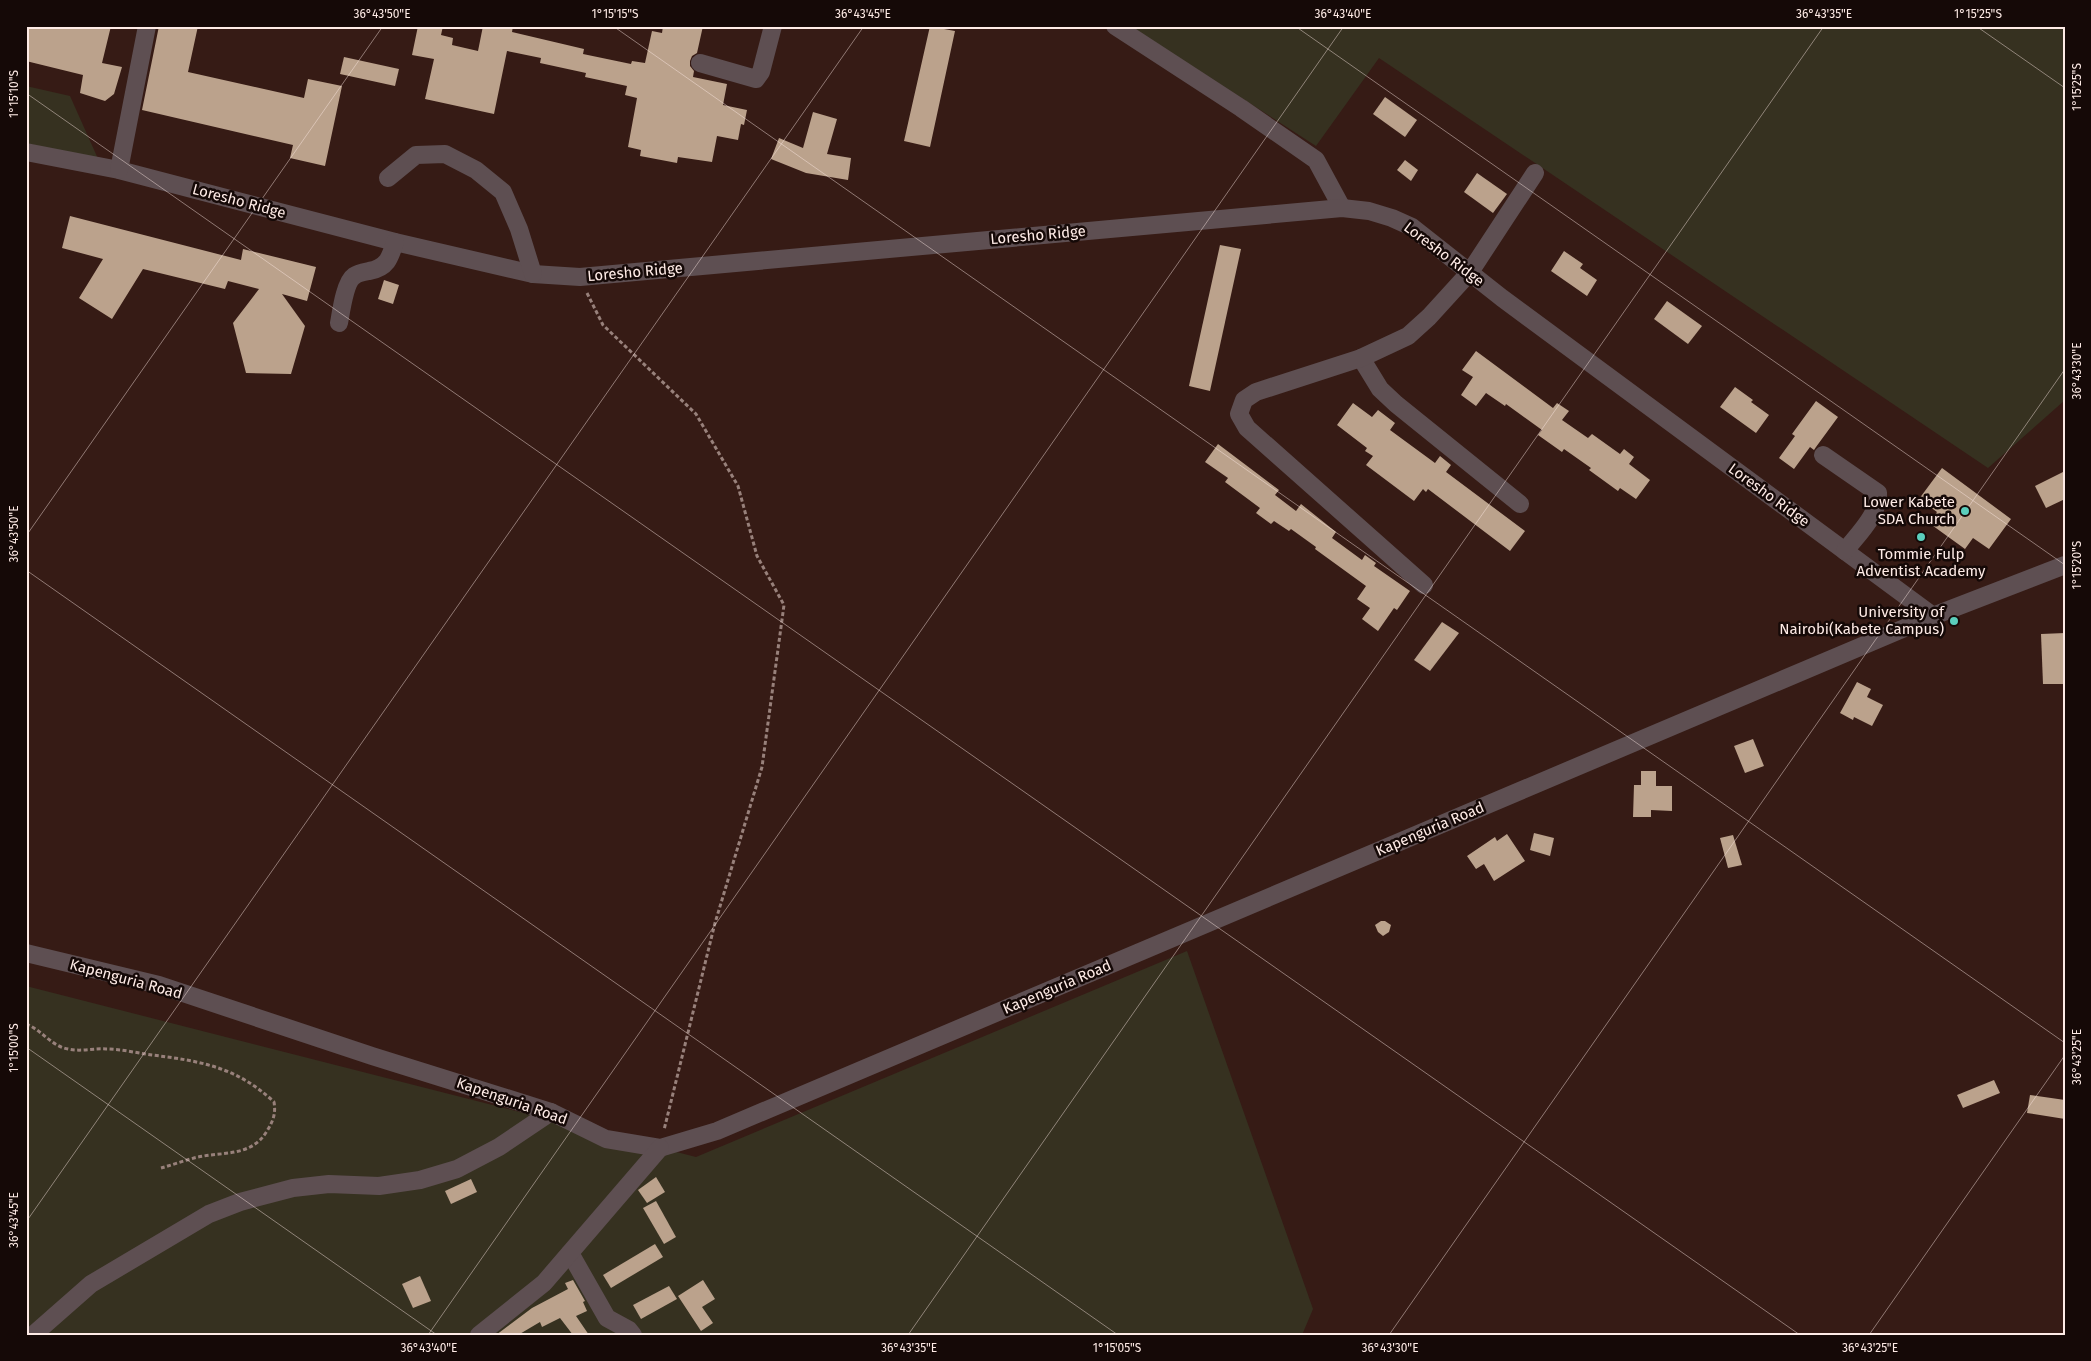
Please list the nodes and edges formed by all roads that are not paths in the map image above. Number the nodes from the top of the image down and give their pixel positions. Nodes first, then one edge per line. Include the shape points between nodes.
1 (147, 26) edge
2 (773, 26) edge
3 (1115, 26) edge
4 (700, 64) dead end
5 (26, 152) edge
6 (119, 170) junction
7 (1535, 173) dead end
8 (388, 178) dead end
9 (1342, 208) junction
10 (395, 242) junction
11 (1470, 272) junction
12 (533, 274) junction
13 (339, 323) dead end
14 (1361, 358) junction
15 (1823, 455) dead end
16 (1520, 504) dead end
17 (1845, 551) junction
18 (2065, 565) edge
19 (1424, 585) dead end
20 (1933, 616) junction
21 (26, 954) edge
22 (551, 1112) junction
23 (660, 1148) junction
24 (570, 1253) junction
25 (33, 1335) edge
26 (479, 1335) edge
27 (633, 1335) edge

1 - 6 street
2 - 4 street via 761,72 756,79
3 - 9 street via 1316,160
5 - 6 street, Loresho Ridge
6 - 10 street, Loresho Ridge
7 - 11 street
8 - 12 street via 416,155 445,154 476,170 503,192
9 - 11 street, Loresho Ridge via 1369,211 1412,227
9 - 12 street, Loresho Ridge via 580,277
10 - 12 street, Loresho Ridge
10 - 13 street via 388,262 379,270 353,276
11 - 14 street via 1408,336
11 - 17 street, Loresho Ridge
14 - 16 street via 1380,388 1396,404
14 - 19 street via 1256,392 1244,400 1239,414 1247,428
15 - 17 street via 1878,493 1879,503 1874,512
17 - 20 street, Loresho Ridge
18 - 20 street, Kapenguria Road
20 - 23 street, Kapenguria Road via 717,1131
21 - 22 street, Kapenguria Road via 159,985
22 - 23 street, Kapenguria Road via 606,1139
22 - 25 street via 457,1170 379,1186 329,1184 293,1188 208,1214 91,1284
23 - 24 street
24 - 26 street via 544,1283
24 - 27 street via 607,1318

